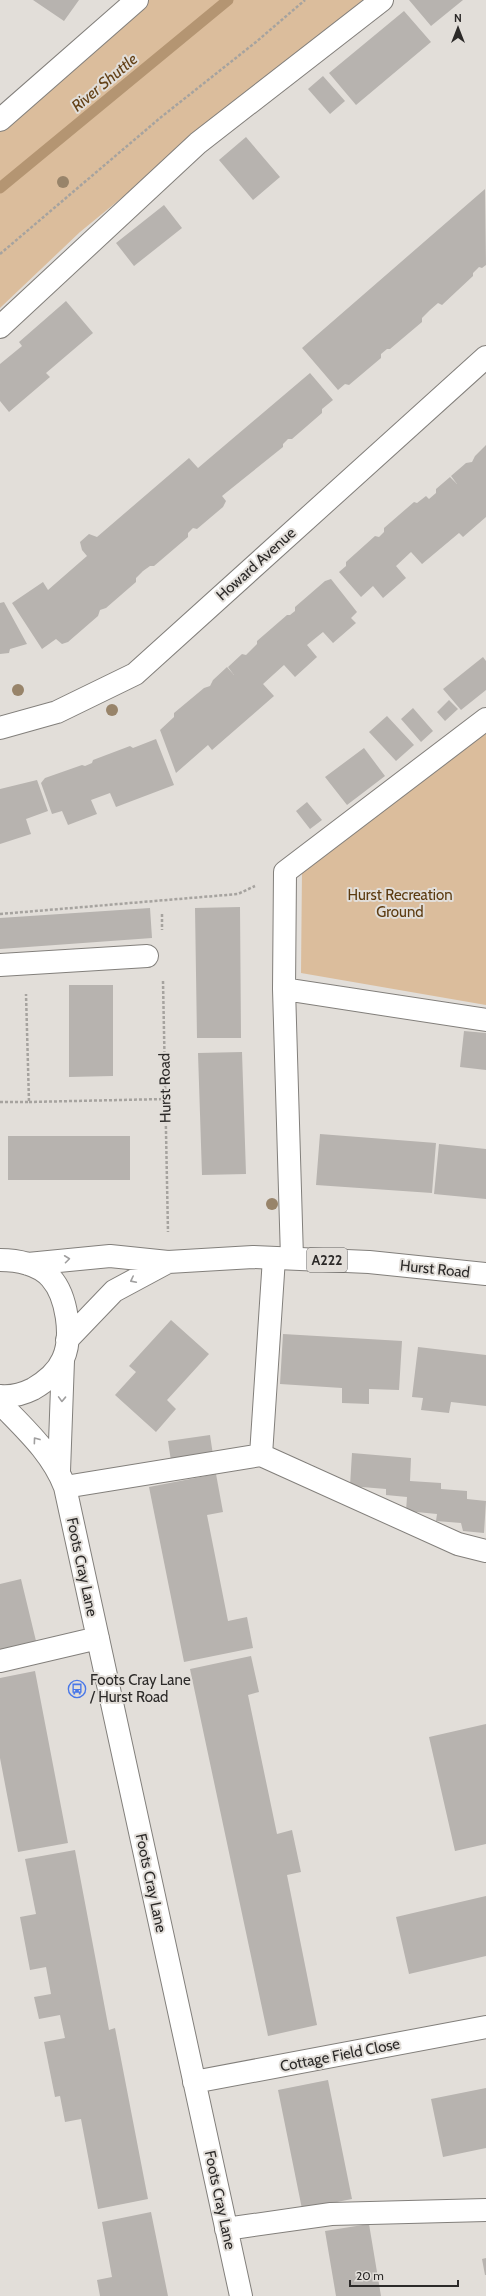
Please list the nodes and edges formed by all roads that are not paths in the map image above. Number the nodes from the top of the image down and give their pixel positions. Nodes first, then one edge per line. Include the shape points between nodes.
1 (137, 0) edge
2 (382, 0) edge
3 (0, 120) edge
4 (0, 327) edge
5 (486, 357) edge
6 (486, 719) edge
7 (0, 728) edge
8 (147, 956) dead end
9 (0, 965) edge
10 (284, 990) junction
11 (486, 1020) edge
12 (283, 1258) junction
13 (9, 1260) edge
14 (168, 1262) junction
15 (486, 1274) edge
16 (65, 1350) junction
17 (0, 1396) edge
18 (0, 1403) edge
19 (261, 1455) junction
20 (62, 1479) junction
21 (486, 1551) edge
22 (98, 1638) junction
23 (0, 1661) edge
24 (486, 2027) edge
25 (194, 2082) junction
26 (486, 2210) edge
27 (226, 2229) junction
28 (241, 2296) edge

1 - 3 street
2 - 4 street via 198,143
5 - 7 street, Howard Avenue via 135,674 57,712
6 - 10 street via 285,872
8 - 9 street
10 - 11 street
10 - 12 street
12 - 14 street, Hurst Road / A222
12 - 15 street, Hurst Road / A222 via 369,1262
12 - 19 street
13 -> 14 street, Hurst Road via 110,1256
13 - 16 street, Hurst Road via 44,1272 56,1285 66,1308
14 -> 16 street, Hurst Road via 114,1291
16 - 17 street, Hurst Road via 53,1375 40,1385 26,1392
16 -> 20 street, Foots Cray Lane
20 -> 18 street, Foots Cray Lane via 29,1431
19 - 20 street
19 - 21 street via 458,1544
20 - 22 street, Foots Cray Lane
22 - 23 street
22 - 25 street, Foots Cray Lane
24 - 25 street, Cottage Field Close
25 - 27 street, Foots Cray Lane
26 - 27 street via 331,2214
27 - 28 street, Foots Cray Lane

